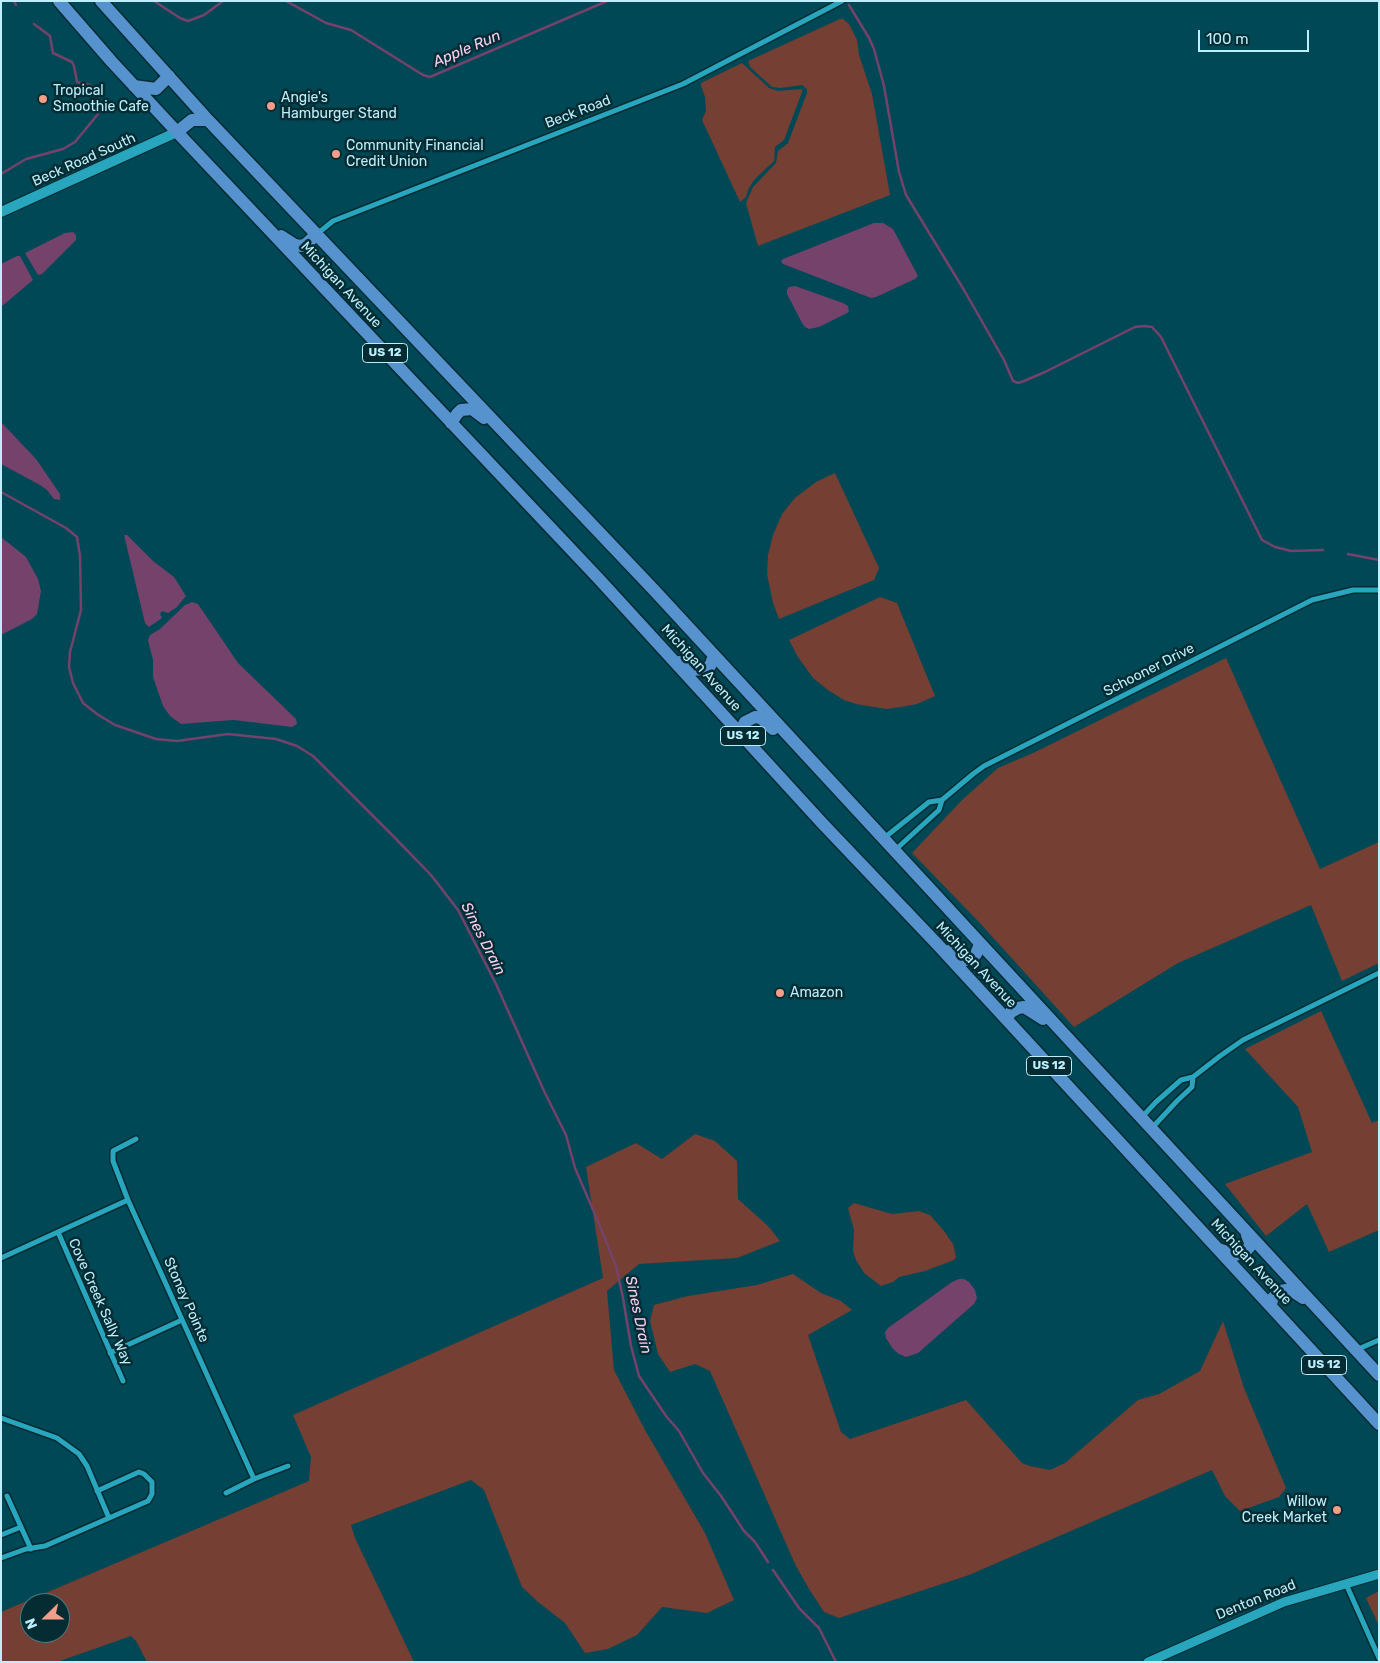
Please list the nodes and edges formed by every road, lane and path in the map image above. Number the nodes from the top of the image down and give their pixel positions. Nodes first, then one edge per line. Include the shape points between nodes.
1 (59, 1) edge
2 (101, 1) edge
3 (842, 1) edge
4 (169, 76) junction
5 (134, 86) junction
6 (208, 120) junction
7 (177, 132) junction
8 (1, 212) edge
9 (266, 227) junction
10 (317, 234) junction
11 (451, 424) junction
12 (504, 432) junction
13 (1379, 590) edge
14 (714, 656) junction
15 (672, 659) junction
16 (740, 733) junction
17 (806, 756) junction
18 (942, 800) junction
19 (883, 839) junction
20 (894, 851) junction
21 (980, 944) junction
22 (938, 945) junction
23 (1379, 973) edge
24 (1006, 1019) junction
25 (1061, 1032) junction
26 (1193, 1078) junction
27 (1142, 1118) junction
28 (1151, 1130) junction
29 (136, 1140) dead end
30 (128, 1200) junction
31 (58, 1232) junction
32 (1247, 1235) junction
33 (1216, 1248) junction
34 (1, 1258) edge
35 (1271, 1306) junction
36 (1321, 1311) junction
37 (182, 1320) junction
38 (1379, 1340) edge
39 (1356, 1350) junction
40 (110, 1353) junction
41 (1379, 1375) edge
42 (122, 1381) dead end
43 (1, 1418) edge
44 (1379, 1424) edge
45 (288, 1466) dead end
46 (254, 1479) junction
47 (97, 1491) junction
48 (226, 1493) dead end
49 (7, 1496) dead end
50 (109, 1518) junction
51 (21, 1527) junction
52 (1, 1535) edge
53 (31, 1549) junction
54 (1, 1558) edge
55 (1379, 1574) edge
56 (1346, 1584) junction
57 (1379, 1658) edge
58 (1148, 1662) edge

1 - 5 main road, Michigan Avenue / US 12
2 - 4 main road, Michigan Avenue / US 12
3 - 10 street, Beck Road via 682,84 333,221
4 - 5 main road via 156,88
4 - 6 main road, Michigan Avenue / US 12
5 - 7 main road, Michigan Avenue / US 12
6 - 7 main road via 192,120
6 - 10 main road, Michigan Avenue / US 12
7 - 8 main road, Beck Road South
7 - 9 main road, Michigan Avenue / US 12
9 - 10 main road via 301,246
9 - 11 main road, Michigan Avenue / US 12
10 - 12 main road, Michigan Avenue / US 12
11 - 12 main road via 461,410 472,409
11 - 15 main road, Michigan Avenue / US 12
12 - 14 main road, Michigan Avenue / US 12
13 - 18 street, Schooner Drive via 1353,590 1312,600 984,766
14 - 15 main road via 710,666 701,670
14 - 17 main road, Michigan Avenue / US 12
15 - 16 main road, Michigan Avenue / US 12
16 - 17 main road via 749,719 761,718
16 - 22 main road, Michigan Avenue / US 12
17 - 19 main road, Michigan Avenue / US 12
18 - 19 street, Schooner Drive via 929,802
18 - 20 street, Schooner Drive via 939,810
19 - 20 main road, Michigan Avenue / US 12
20 - 21 main road, Michigan Avenue / US 12
21 - 22 main road via 976,954 966,960
21 - 25 main road, Michigan Avenue / US 12
22 - 24 main road, Michigan Avenue / US 12
23 - 26 street via 1243,1040
24 - 25 main road via 1011,1012 1024,1007
24 - 33 main road, Michigan Avenue / US 12
25 - 27 main road, Michigan Avenue / US 12
26 - 27 street via 1182,1080
26 - 28 street via 1192,1087
27 - 28 main road, Michigan Avenue / US 12
28 - 32 main road, Michigan Avenue / US 12
29 - 30 street, Stoney Pointe via 113,1151 113,1161
30 - 31 street
30 - 37 street, Stoney Pointe
31 - 34 street
31 - 40 street, Cove Creek Sally Way
32 - 33 main road via 1251,1245 1244,1253 1235,1255
32 - 36 main road, Michigan Avenue / US 12
33 - 35 main road, Michigan Avenue / US 12
35 - 36 main road via 1275,1295 1286,1290
35 - 44 main road, Michigan Avenue / US 12
36 - 39 main road, Michigan Avenue / US 12
37 - 40 street
37 - 46 street, Stoney Pointe
38 - 39 street
39 - 41 main road, Michigan Avenue / US 12
40 - 42 street, Cove Creek Sally Way
43 - 47 street via 68,1444 87,1466
45 - 46 street
46 - 48 street
47 - 50 street
47 - 50 street via 139,1472 152,1482 148,1501
49 - 51 street
50 - 53 street
51 - 52 street
51 - 53 street
53 - 54 street
55 - 56 street, Denton Road
56 - 57 street
56 - 58 street, Denton Road via 1284,1602

